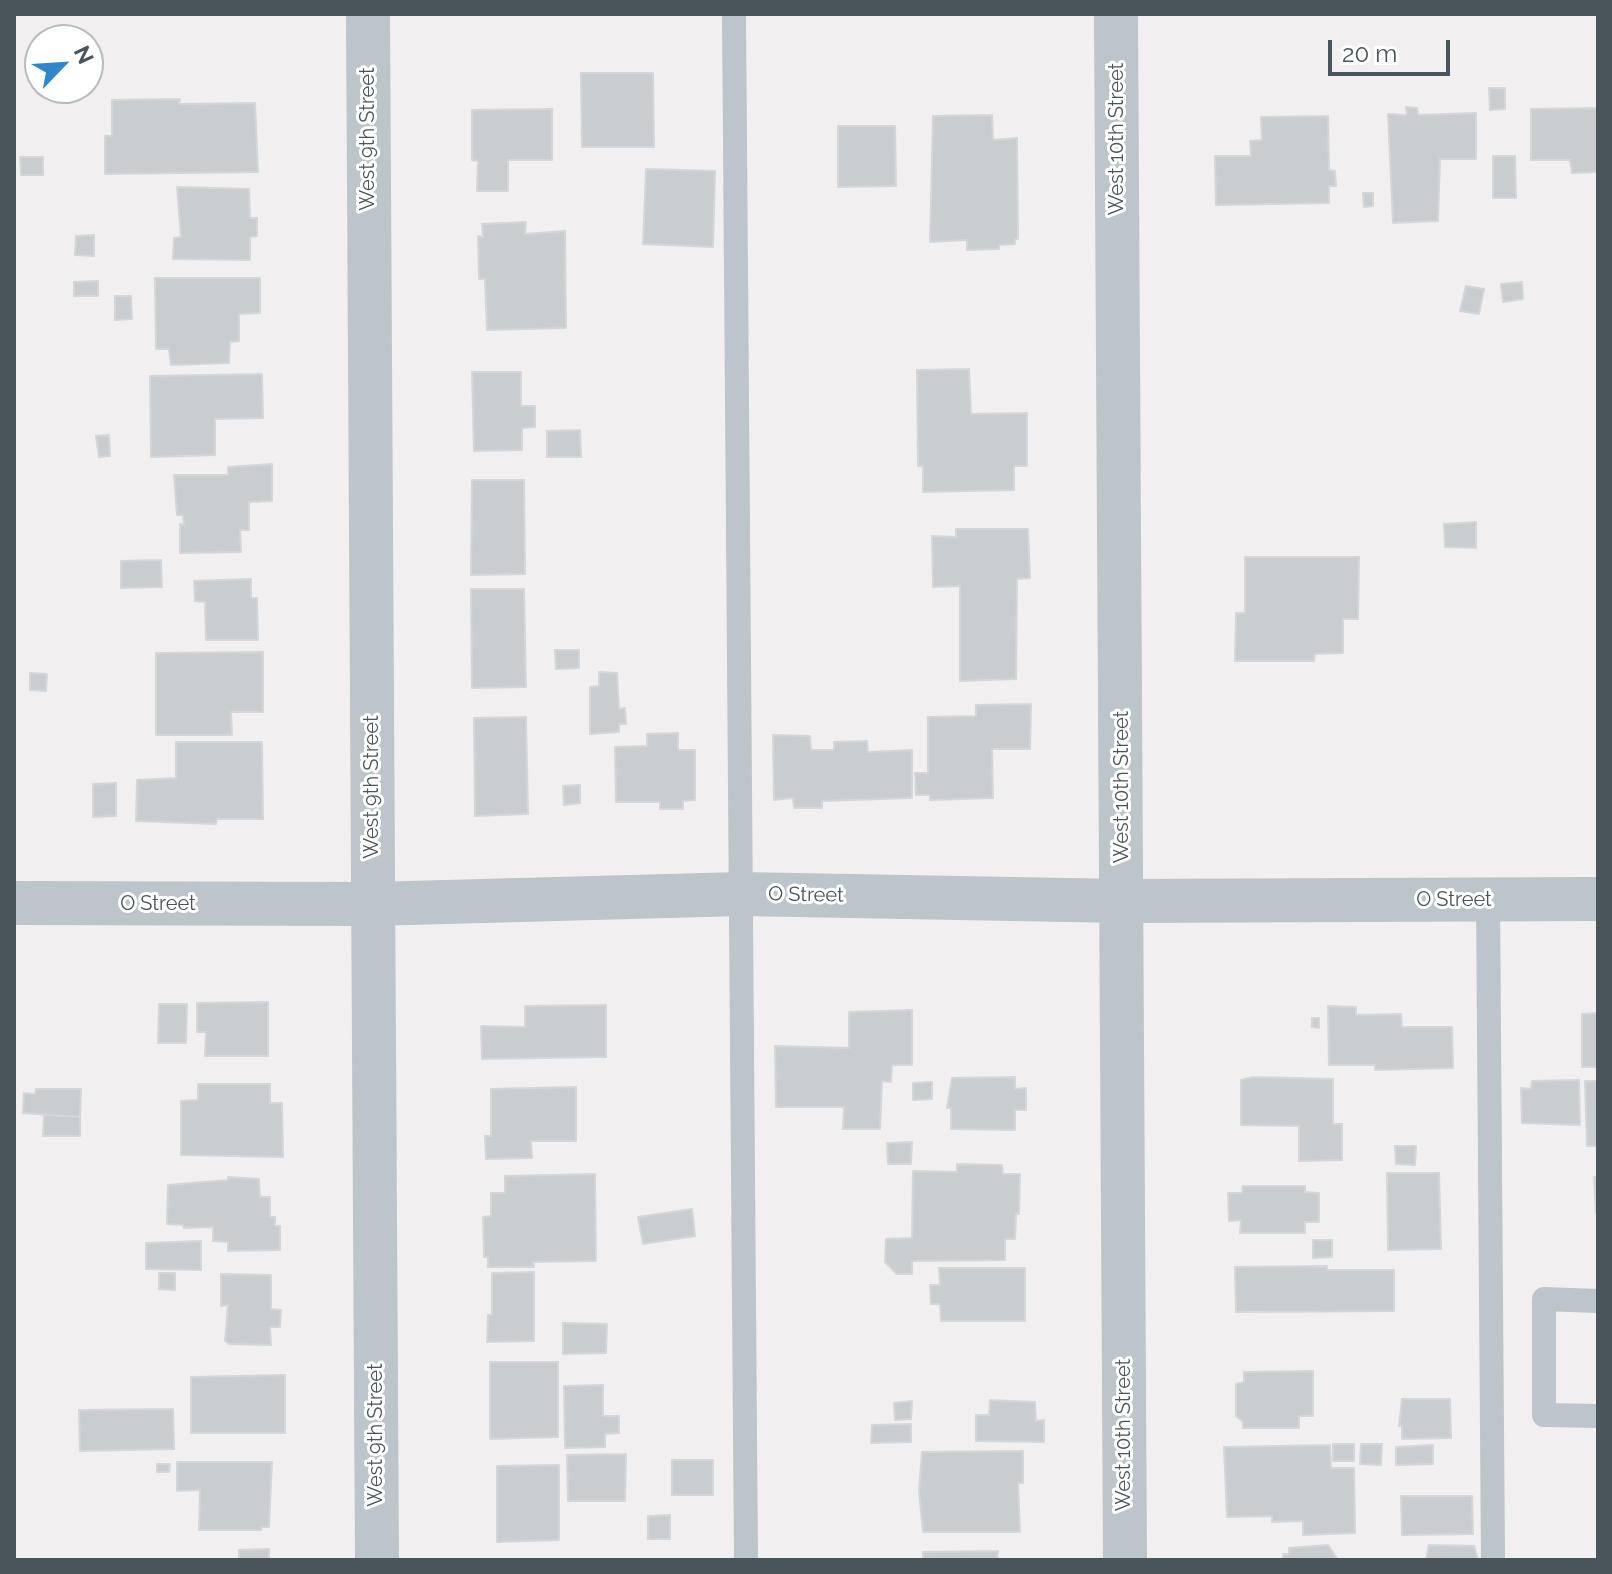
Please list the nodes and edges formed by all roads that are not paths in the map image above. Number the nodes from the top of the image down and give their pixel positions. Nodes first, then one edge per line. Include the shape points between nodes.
1 (368, 14) edge
2 (734, 14) edge
3 (1116, 14) edge
4 (741, 894) junction
5 (1598, 899) edge
6 (1488, 900) junction
7 (1122, 901) junction
8 (14, 903) edge
9 (372, 904) junction
10 (1598, 1301) edge
11 (1598, 1416) edge
12 (377, 1560) edge
13 (746, 1560) edge
14 (1125, 1560) edge
15 (1493, 1560) edge

1 - 9 street, West 9th Street
2 - 4 lane
3 - 7 street, West 10th Street
4 - 7 street, O Street
4 - 9 street, O Street
4 - 13 lane
5 - 6 street, O Street
6 - 7 street, O Street
6 - 15 lane
7 - 14 street, West 10th Street
8 - 9 street, O Street
9 - 12 street, West 9th Street
10 - 11 lane via 1544,1299 1544,1415

